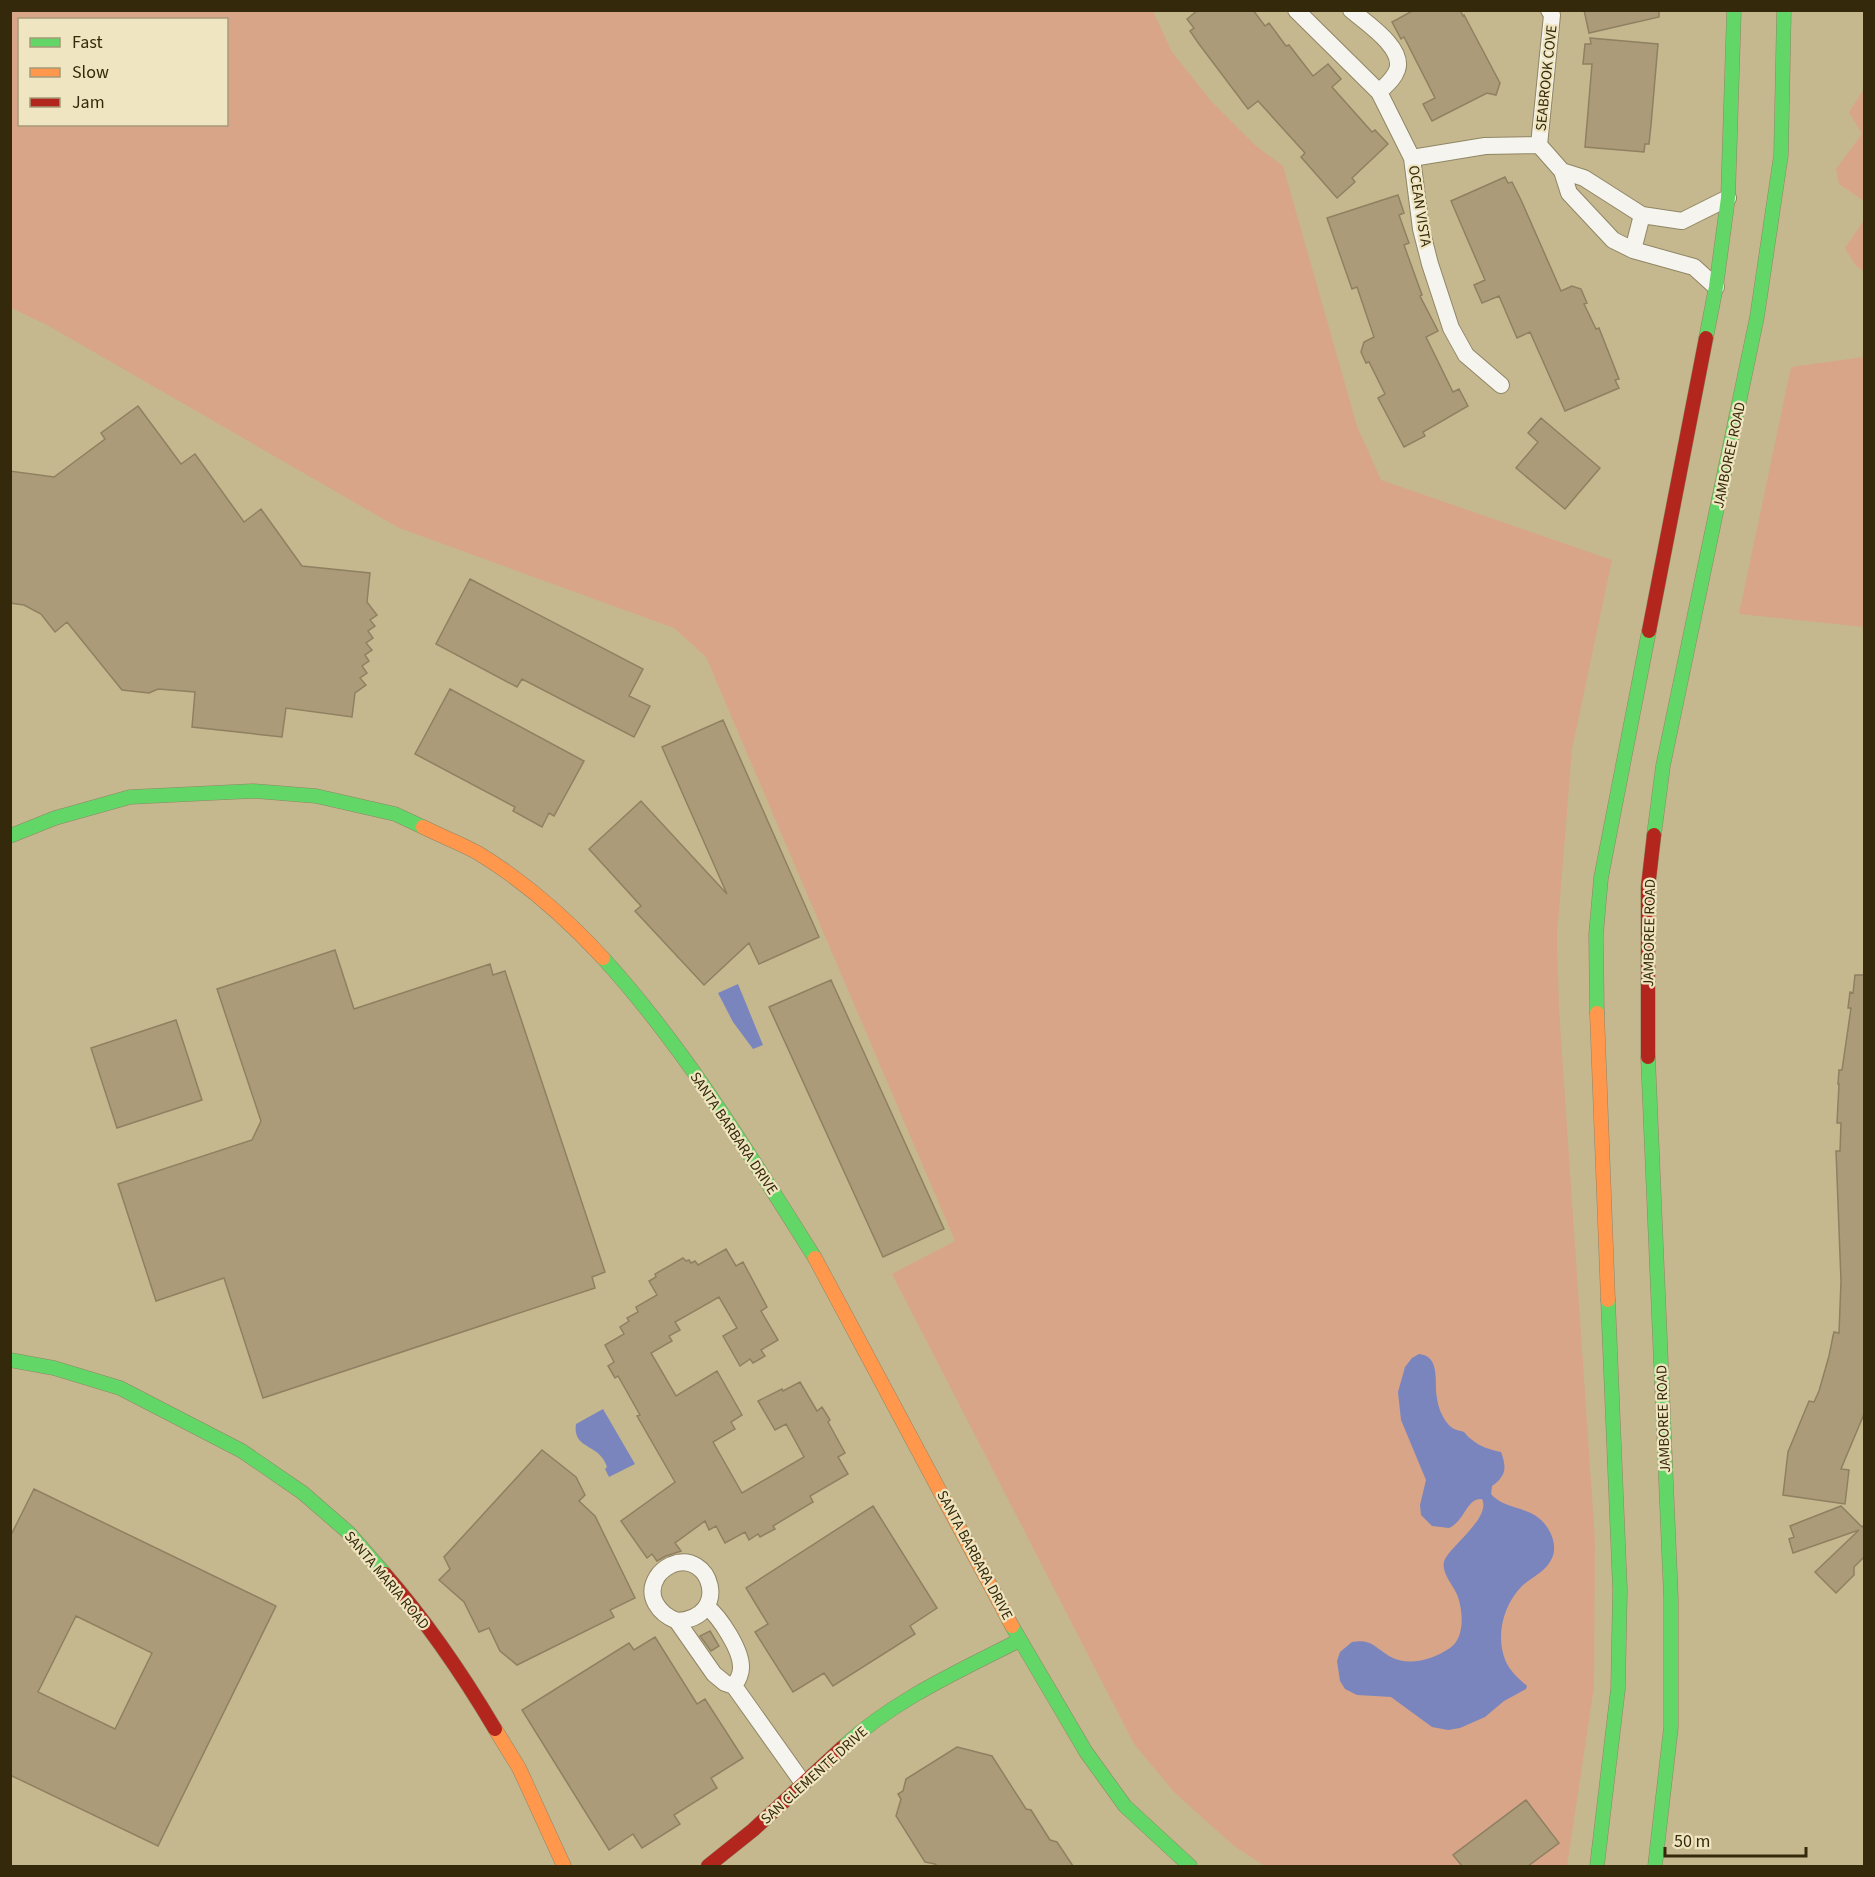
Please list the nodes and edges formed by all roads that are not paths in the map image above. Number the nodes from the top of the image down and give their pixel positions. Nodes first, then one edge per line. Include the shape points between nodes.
1 (1351, 10) edge
2 (1550, 10) edge
3 (1734, 10) edge
4 (1784, 10) edge
5 (1300, 11) edge
6 (1379, 92) junction
7 (1539, 145) junction
8 (1412, 158) junction
9 (1562, 171) junction
10 (1728, 198) junction
11 (1642, 215) junction
12 (1633, 250) junction
13 (1716, 287) junction
14 (1501, 385) dead end
15 (10, 836) edge
16 (10, 1360) edge
17 (707, 1607) junction
18 (677, 1621) junction
19 (1020, 1640) junction
20 (734, 1686) junction
21 (803, 1783) junction
22 (564, 1866) edge
23 (708, 1866) edge
24 (1190, 1866) edge
25 (1597, 1866) edge
26 (1655, 1866) edge

1 - 6 street via 1393,48 1398,60 1393,78
2 - 7 street, SEABROOK COVE
3 - 10 main road
4 - 26 main road, JAMBOREE ROAD via 1781,155 1757,317 1663,766 1648,887 1647,1026 1671,1599 1671,1727
5 - 6 street, OCEAN VISTA
6 - 8 street, OCEAN VISTA
7 - 8 street via 1485,146
7 - 9 street
8 - 14 street, OCEAN VISTA via 1421,229 1451,328 1466,354
9 - 11 street via 1584,178
9 - 12 street via 1569,193 1613,240
10 - 11 street via 1682,221
10 - 13 main road
11 - 12 street
12 - 13 street via 1694,267
13 - 25 main road via 1601,878 1596,935 1620,1590 1618,1689
15 - 19 main road, SANTA BARBARA DRIVE via 55,818 130,797 253,791 316,796 395,814 477,853 528,888 581,934 633,991 748,1153 816,1260
16 - 22 main road, SANTA MARIA ROAD via 54,1368 120,1388 242,1451 303,1493 349,1533 405,1597 467,1682 519,1768
17 - 18 street via 689,1620
17 - 18 street via 711,1585 698,1567 676,1563 665,1568 652,1587 653,1599 666,1617
17 - 20 street via 722,1623 742,1665
18 - 20 street via 714,1674
19 - 21 main road, SAN CLEMENTE DRIVE via 914,1694 857,1734
19 - 24 main road, SANTA BARBARA DRIVE via 1086,1752 1125,1806
20 - 21 street
21 - 23 main road, SAN CLEMENTE DRIVE

